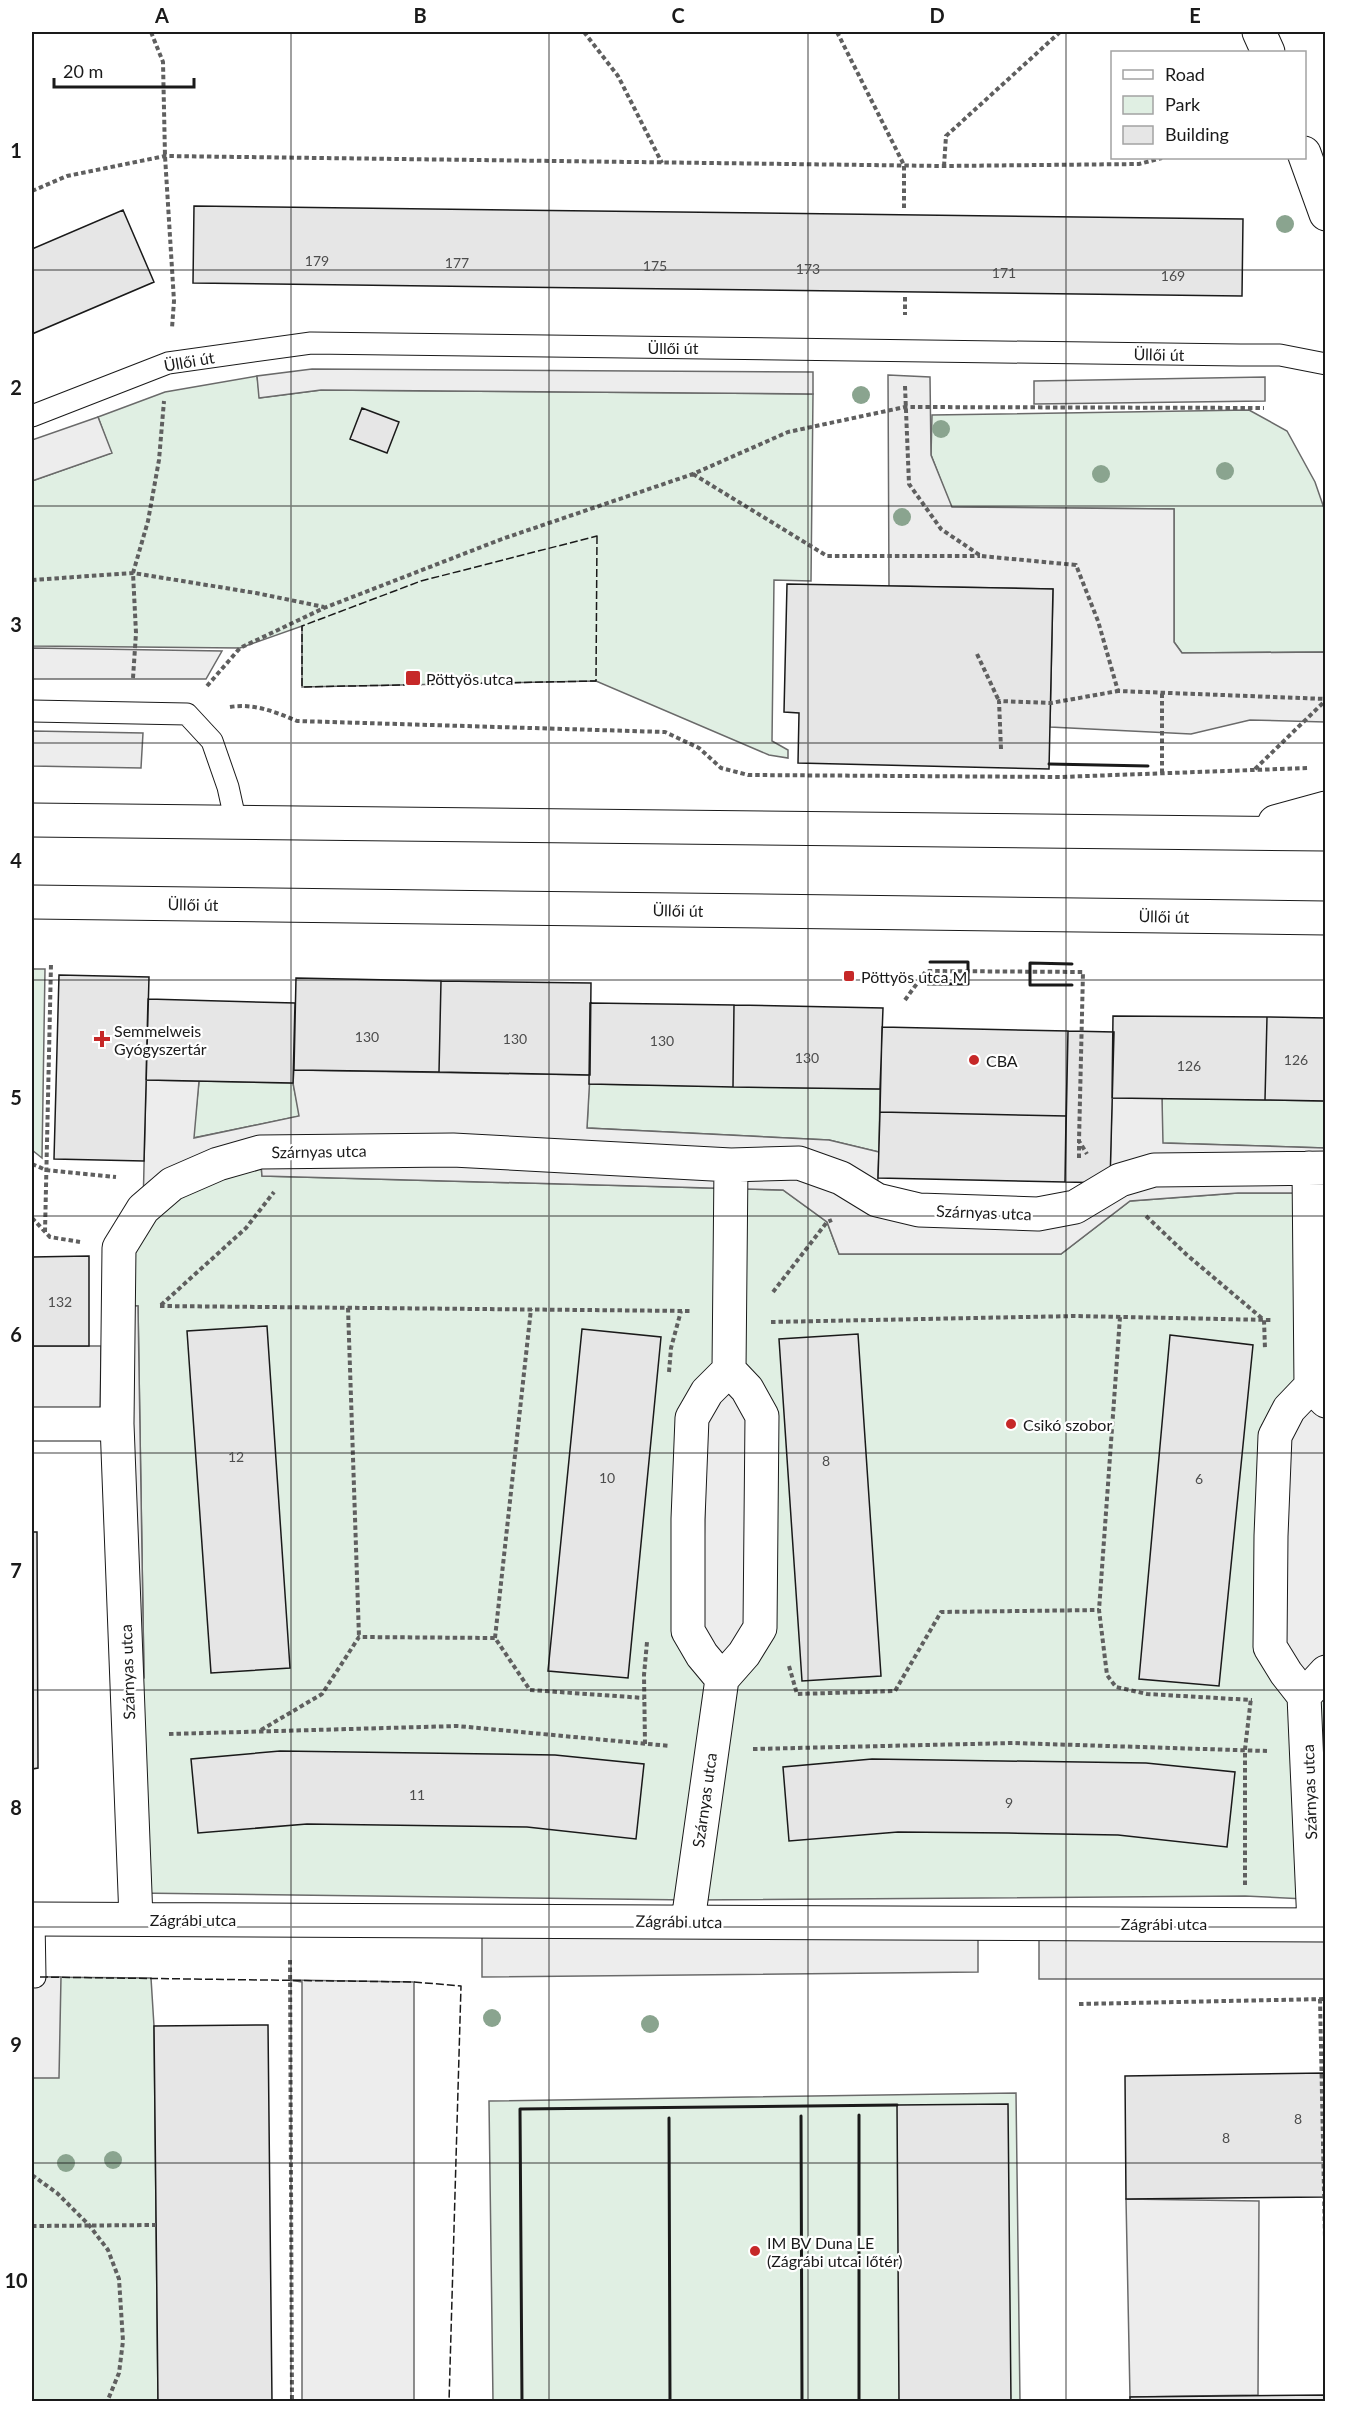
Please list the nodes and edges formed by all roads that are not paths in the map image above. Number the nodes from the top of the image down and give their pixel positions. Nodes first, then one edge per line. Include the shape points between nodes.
1 (1259, 32) edge
2 (1268, 51) edge
3 (1306, 156) edge
4 (1326, 214) edge
5 (1326, 363) edge
6 (32, 416) edge
7 (32, 711) edge
8 (1326, 808) edge
9 (32, 820) edge
10 (236, 823) junction
11 (1234, 832) junction
12 (1326, 834) edge
13 (32, 902) edge
14 (1326, 918) edge
15 (731, 1165) junction
16 (1317, 1168) edge
17 (729, 1370) junction
18 (1318, 1394) edge
19 (32, 1424) edge
20 (117, 1424) junction
21 (722, 1679) junction
22 (1315, 1684) edge
23 (33, 1918) edge
24 (136, 1919) junction
25 (688, 1921) junction
26 (1320, 1925) edge
27 (35, 1977) dead end

1 - 2 street
3 - 4 street
5 - 6 lane, Üllői út via 1280,355 311,343 168,363
7 - 10 lane via 187,714 212,741
8 - 11 street
9 - 10 street
10 - 11 street
11 - 12 street
13 - 14 street, Üllői út
15 - 16 street, Szárnyas utca via 799,1163 841,1178 877,1200 920,1210 1038,1214 1075,1207 1119,1179 1164,1169
15 - 17 street
15 - 20 street, Szárnyas utca via 453,1150 260,1152 218,1164 172,1184 143,1209 119,1248
16 - 18 street, Szárnyas utca via 1312,1320
17 - 21 street via 747,1389 762,1416 760,1628
17 - 21 street via 706,1392 692,1418 688,1519 688,1630
18 - 22 street, Szárnyas utca via 1289,1409 1275,1436 1270,1536 1270,1647 1286,1673
19 - 20 street
20 - 24 street, Szárnyas utca
21 - 25 street, Szárnyas utca
22 - 26 street, Szárnyas utca via 1307,1755
23 - 24 street, Zágrábi utca
23 - 27 lane
24 - 25 street, Zágrábi utca
25 - 26 street, Zágrábi utca

